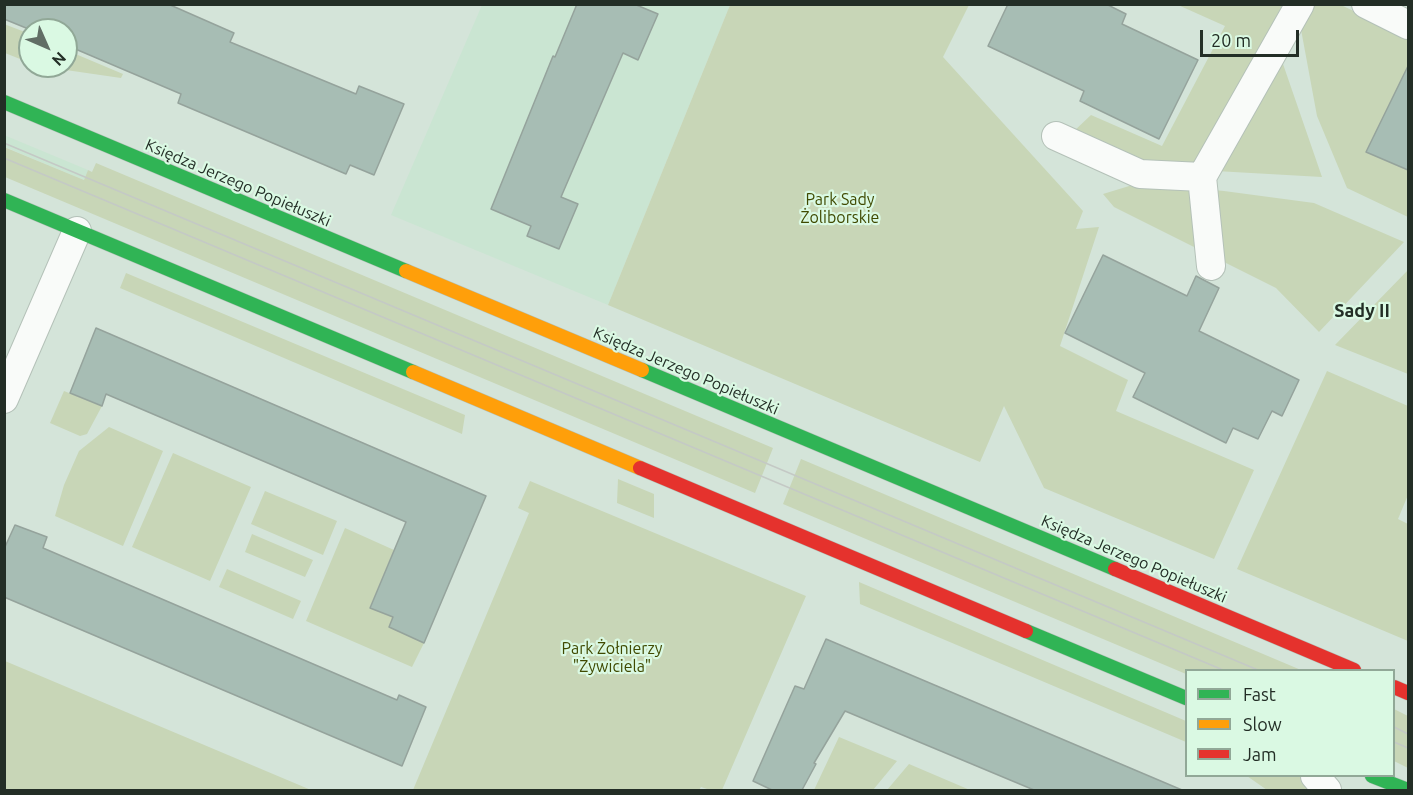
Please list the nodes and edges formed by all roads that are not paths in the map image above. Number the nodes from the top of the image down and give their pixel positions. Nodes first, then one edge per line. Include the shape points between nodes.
1 (1300, 4) edge
2 (1366, 4) edge
3 (1408, 26) edge
4 (4, 102) edge
5 (1056, 136) dead end
6 (1202, 177) junction
7 (4, 200) edge
8 (77, 231) junction
9 (1210, 266) dead end
10 (4, 399) edge
11 (1352, 669) edge
12 (1185, 698) edge
13 (1316, 777) edge
14 (1375, 777) edge
15 (1327, 790) edge
16 (1408, 790) edge

1 - 6 street
2 - 3 street
4 - 11 main road, Księdza Jerzego Popiełuszki
5 - 6 street via 1140,174
6 - 9 street
7 - 8 main road
8 - 10 street
8 - 12 main road
13 - 15 street
14 - 16 main road

